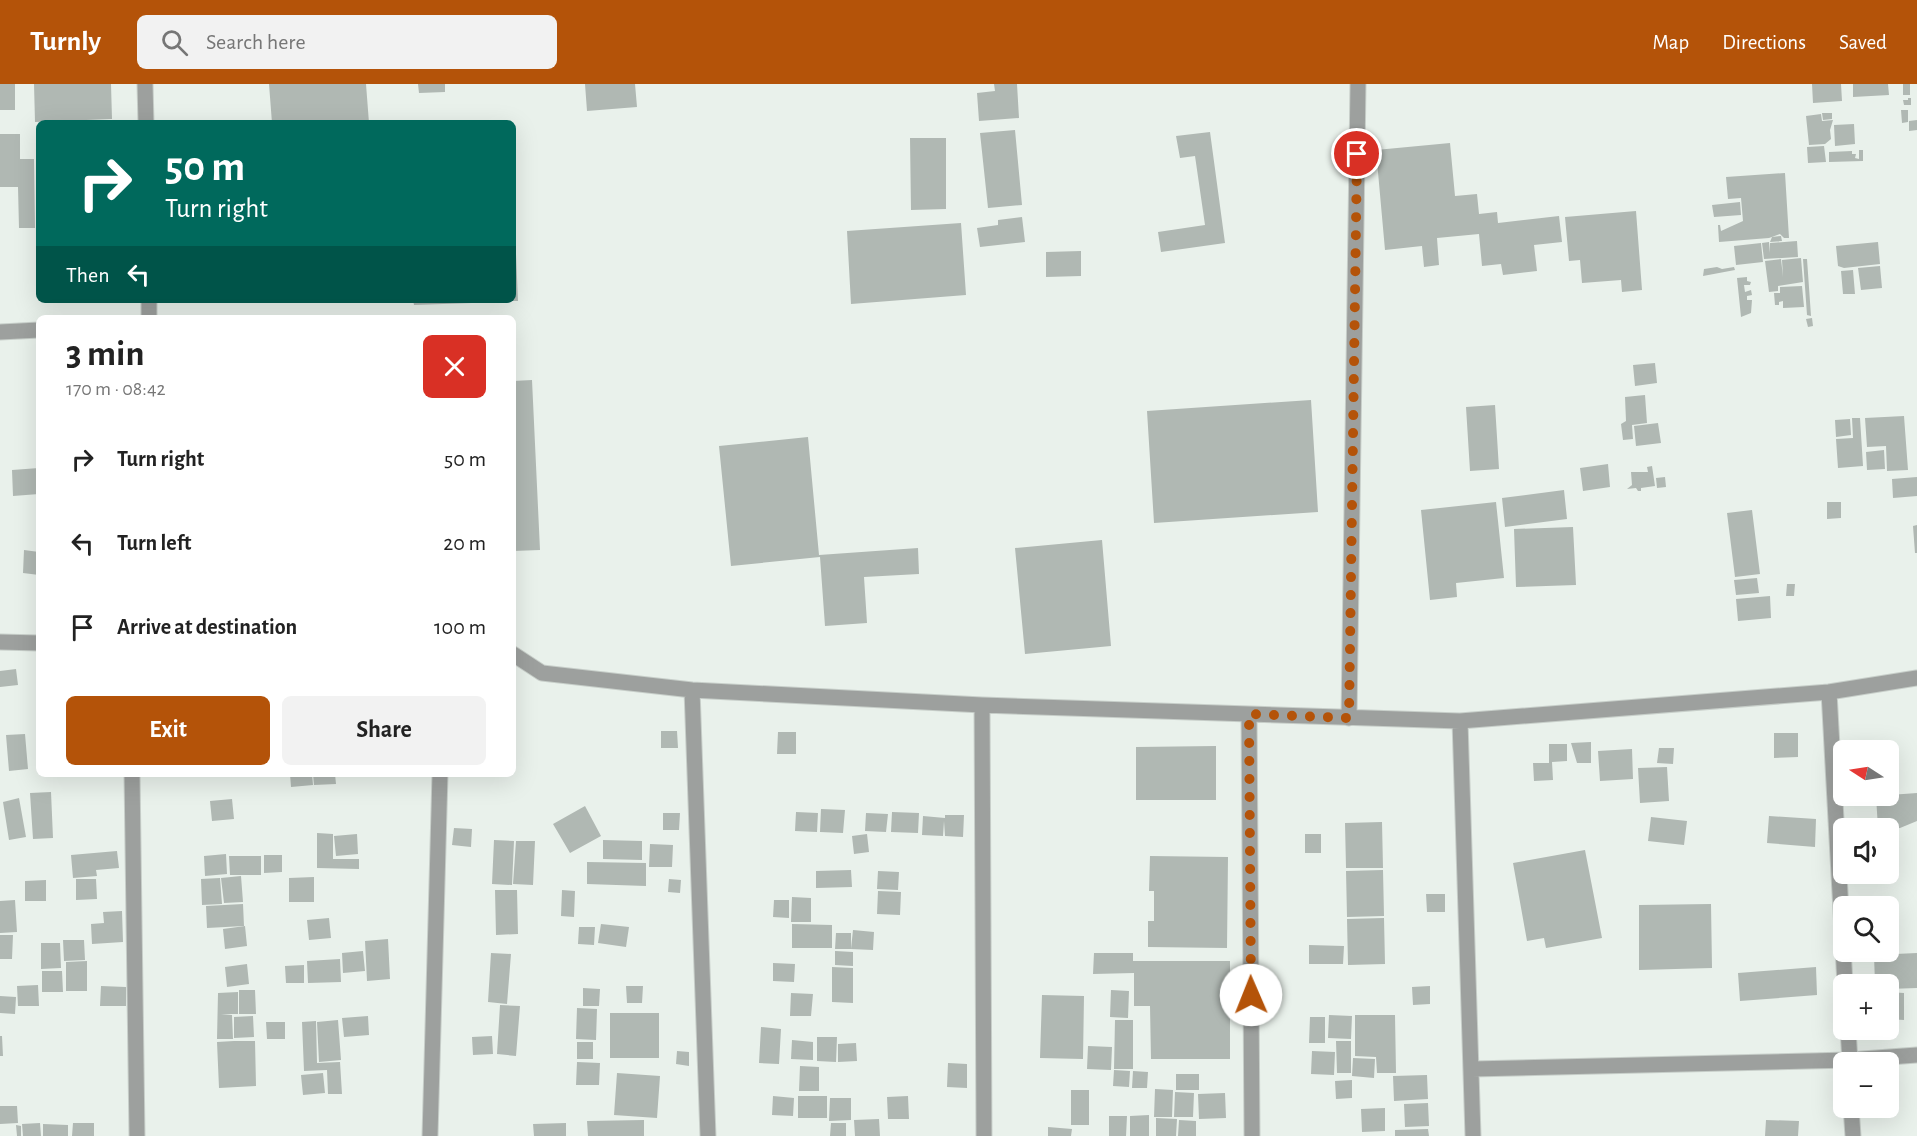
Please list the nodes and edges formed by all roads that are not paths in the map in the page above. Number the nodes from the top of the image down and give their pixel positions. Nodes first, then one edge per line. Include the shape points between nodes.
1 (145, 84) edge
2 (1358, 84) edge
3 (146, 120) edge
4 (36, 330) edge
5 (0, 332) edge
6 (0, 642) edge
7 (36, 643) edge
8 (516, 656) edge
9 (1917, 678) edge
10 (692, 690) junction
11 (1828, 692) junction
12 (982, 705) junction
13 (1249, 714) junction
14 (1349, 718) junction
15 (1460, 721) junction
16 (132, 777) edge
17 (440, 777) edge
18 (1844, 974) edge
19 (1917, 1055) edge
20 (1899, 1057) edge
21 (1833, 1061) edge
22 (1472, 1069) junction
23 (1852, 1118) edge
24 (137, 1136) edge
25 (430, 1136) edge
26 (708, 1136) edge
27 (984, 1136) edge
28 (1252, 1136) edge
29 (1473, 1136) edge
30 (1853, 1136) edge

1 - 3 street
2 - 14 street
4 - 5 street
6 - 7 street
8 - 10 street via 542,673
9 - 11 street
10 - 12 street
10 - 26 street
11 - 15 street
11 - 18 street
12 - 13 street
12 - 27 street
13 - 14 street
13 - 28 street
14 - 15 street
15 - 22 street
16 - 24 street
17 - 25 street
19 - 20 street
21 - 22 street
22 - 29 street
23 - 30 street

